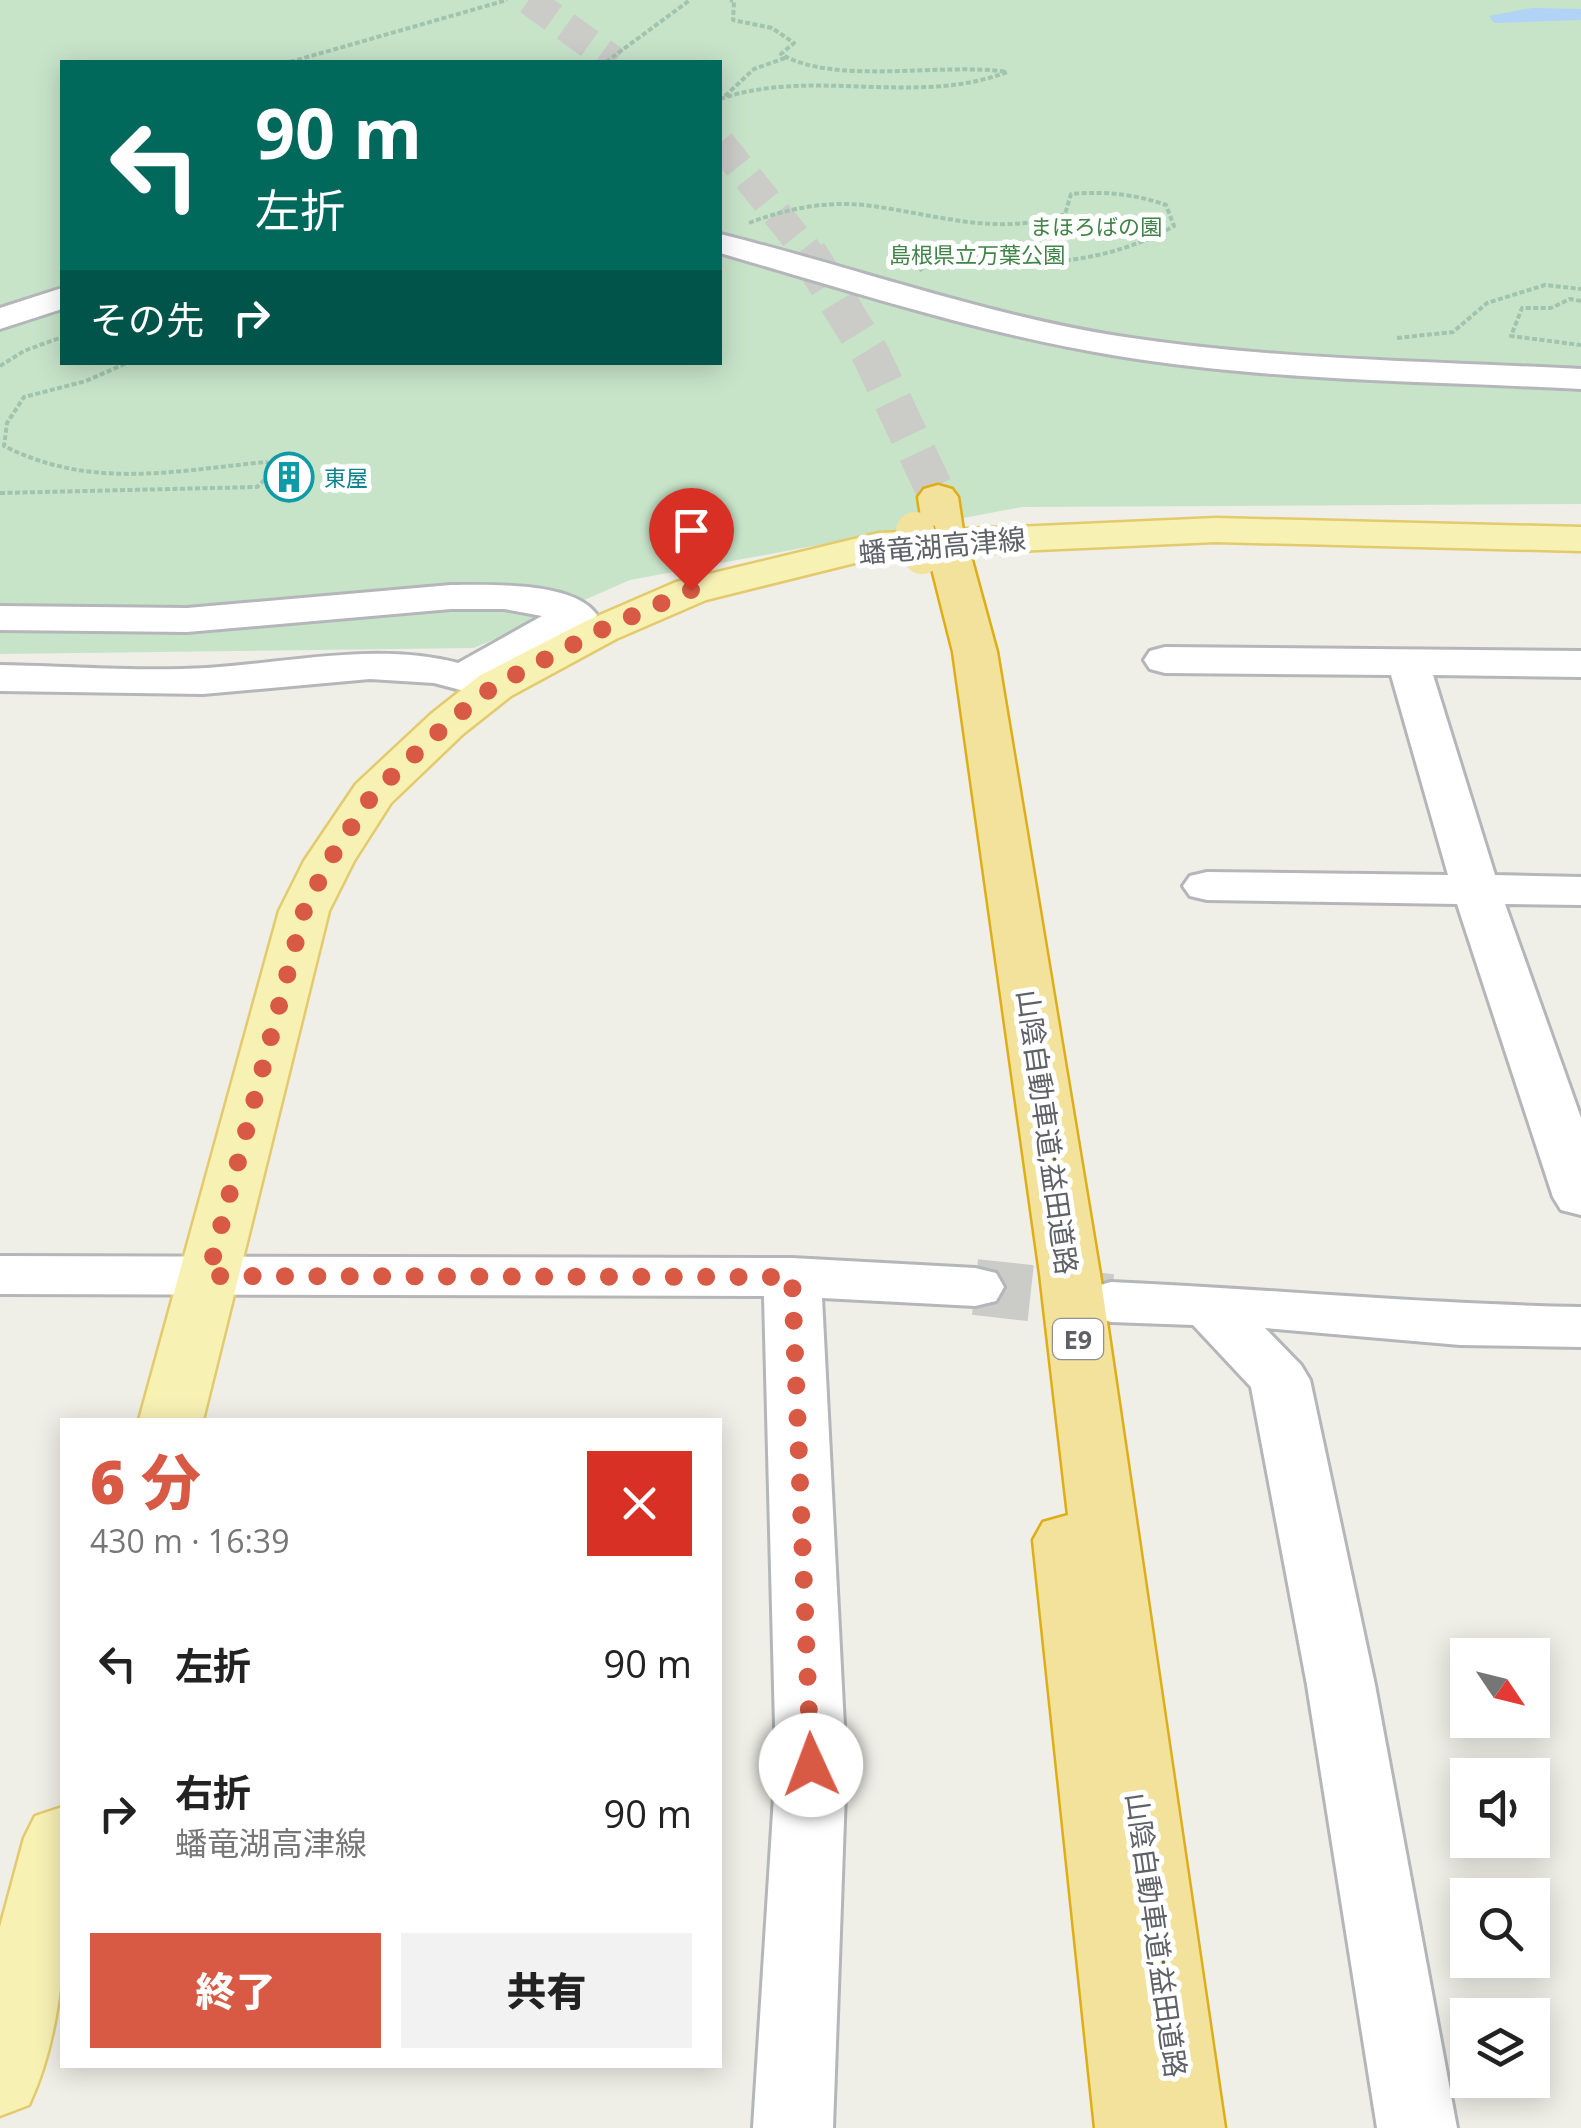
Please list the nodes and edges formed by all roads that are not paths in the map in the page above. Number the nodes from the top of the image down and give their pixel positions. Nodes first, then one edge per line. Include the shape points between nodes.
1 (728, 235) edge
2 (60, 299) edge
3 (0, 318) edge
4 (1581, 379) edge
5 (1581, 539) edge
6 (0, 618) edge
7 (1164, 660) dead end
8 (1408, 662) junction
9 (1581, 664) edge
10 (0, 678) edge
11 (479, 682) junction
12 (1206, 886) dead end
13 (1476, 890) junction
14 (1581, 891) edge
15 (1581, 1197) edge
16 (0, 1275) edge
17 (208, 1276) junction
18 (792, 1277) junction
19 (975, 1287) tunnel mouth
20 (1111, 1302) tunnel mouth
21 (1211, 1308) junction
22 (1581, 1327) edge
23 (172, 1418) edge
24 (60, 1846) edge
25 (0, 2079) edge
26 (793, 2128) edge
27 (1138, 2128) edge
28 (1183, 2128) edge
29 (1417, 2128) edge

1 - 4 street via 1032,329 1118,346 1210,358
2 - 3 street
5 - 11 main road, 蟠竜湖高津線 via 1216,530 879,545 691,590
6 - 11 street via 187,620 451,597 536,600 577,615 515,646
7 - 8 street
8 - 9 street
8 - 13 street
10 - 11 street via 203,681 370,666 435,670
11 - 17 main road, 蟠竜湖高津線 via 373,794 304,911
12 - 13 street
13 - 14 street
13 - 15 street
16 - 17 street
17 - 18 street
17 - 23 main road, 蟠竜湖高津線
18 - 19 street
18 - 26 street via 811,1765
20 - 21 street
21 - 22 street
21 - 29 street via 1280,1380 1341,1685
24 - 25 main road
27 - 28 highway, 山陰自動車道;益田道路 / E9 via 979,831 930,528 975,652 1064,1235

